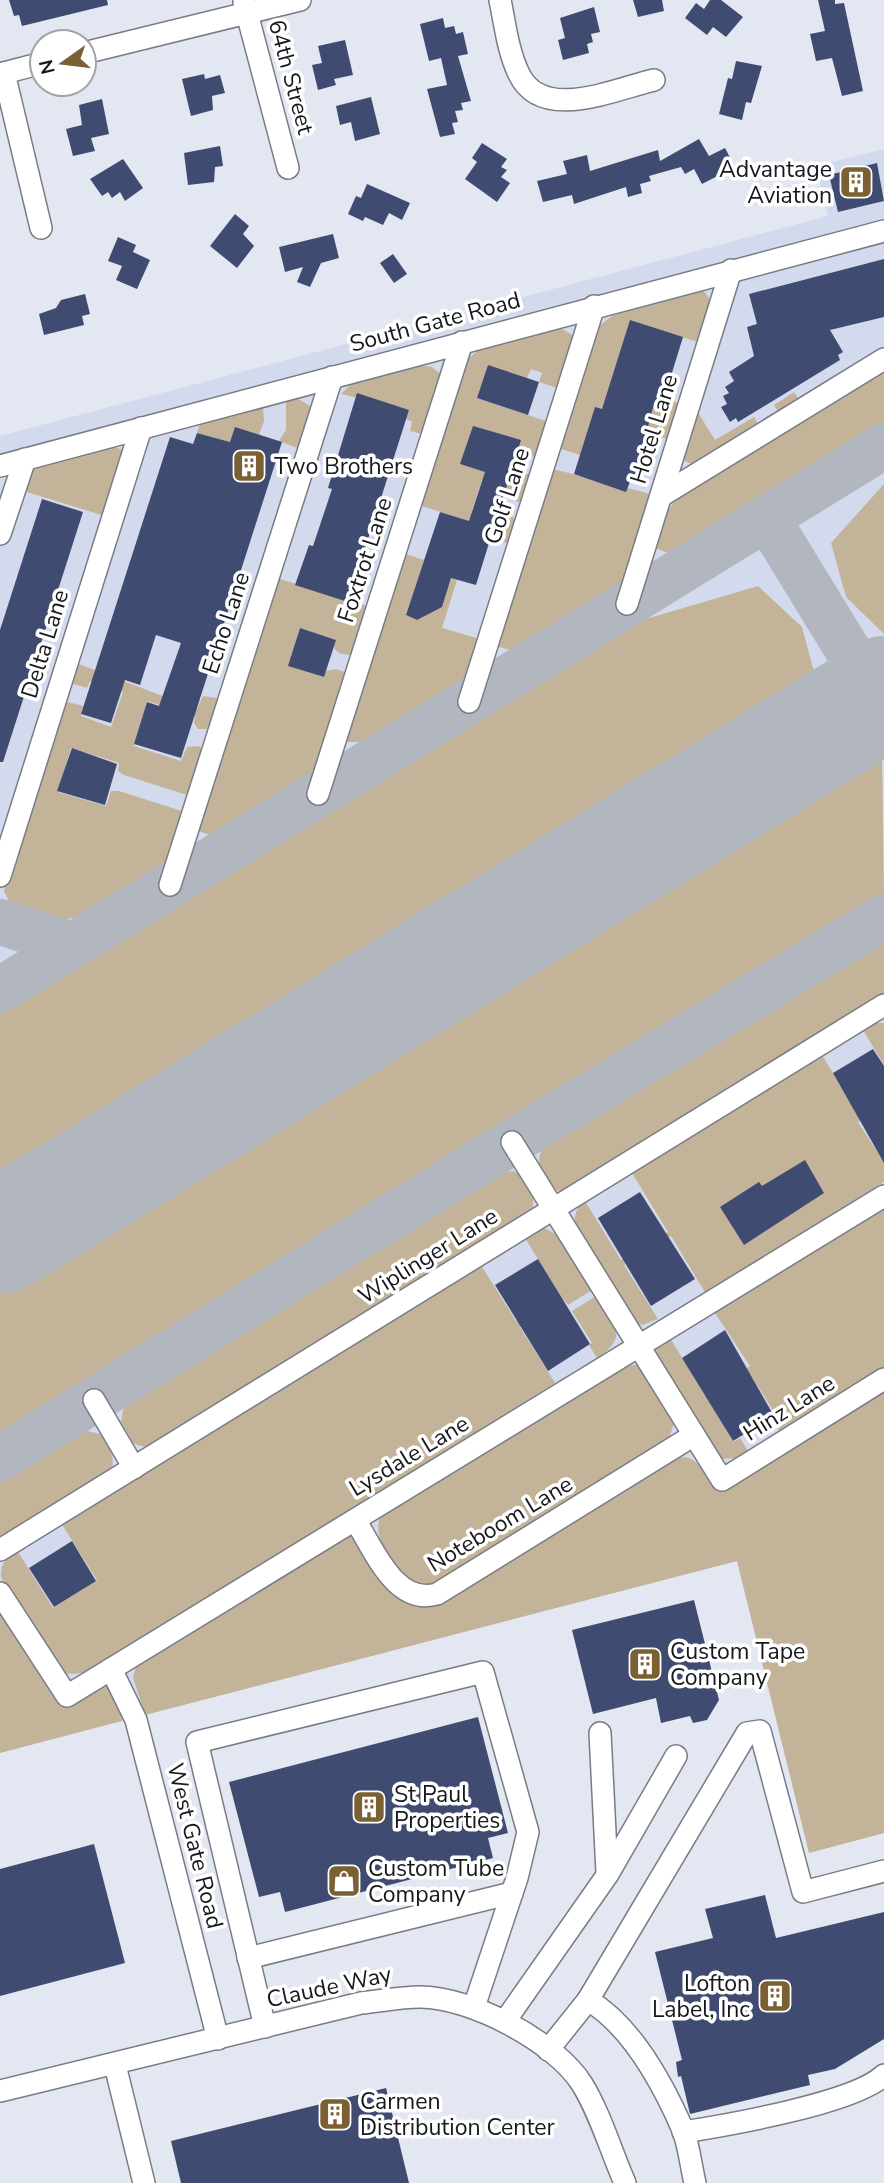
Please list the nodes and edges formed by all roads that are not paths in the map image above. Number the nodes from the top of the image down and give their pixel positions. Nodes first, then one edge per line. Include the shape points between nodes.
1 (300, 0) edge
2 (500, 0) edge
3 (245, 7) edge
4 (98, 49) edge
5 (28, 66) edge
6 (2, 73) edge
7 (654, 80) dead end
8 (288, 168) dead end
9 (41, 228) dead end
10 (884, 231) edge
11 (732, 270) junction
12 (594, 306) junction
13 (462, 342) junction
14 (884, 359) edge
15 (332, 377) junction
16 (141, 428) junction
17 (25, 459) junction
18 (0, 466) edge
19 (661, 496) junction
20 (0, 534) edge
21 (627, 604) dead end
22 (469, 702) dead end
23 (318, 794) dead end
24 (0, 876) edge
25 (170, 885) dead end
26 (884, 1005) edge
27 (512, 1142) dead end
28 (884, 1196) edge
29 (554, 1210) junction
30 (638, 1346) junction
31 (884, 1379) edge
32 (94, 1400) dead end
33 (694, 1435) junction
34 (134, 1468) junction
35 (355, 1520) junction
36 (0, 1550) edge
37 (0, 1592) edge
38 (111, 1669) junction
39 (600, 1733) dead end
40 (676, 1756) dead end
41 (884, 1871) edge
42 (608, 1874) junction
43 (512, 1893) junction
44 (248, 1958) junction
45 (588, 2000) junction
46 (474, 2007) junction
47 (505, 2021) junction
48 (265, 2027) junction
49 (218, 2039) junction
50 (548, 2050) junction
51 (115, 2065) junction
52 (884, 2075) edge
53 (0, 2091) edge
54 (684, 2132) junction
55 (144, 2183) edge
56 (625, 2183) edge
57 (695, 2183) edge

1 - 3 street
2 - 7 street via 519,75 537,94 562,101
3 - 4 street
3 - 8 street, 64th Street
5 - 6 street
6 - 9 street
10 - 11 street, South Gate Road
11 - 12 street, South Gate Road
11 - 19 street, Hotel Lane
12 - 13 street, South Gate Road
12 - 22 street, Golf Lane
13 - 15 street, South Gate Road
13 - 23 street, Foxtrot Lane
14 - 19 street
15 - 16 street, South Gate Road
15 - 25 street, Echo Lane
16 - 17 street, South Gate Road
16 - 24 street, Delta Lane
17 - 18 street, South Gate Road
17 - 20 street
19 - 21 street, Hotel Lane
26 - 29 street, Wiplinger Lane
27 - 29 street
28 - 30 street, Lysdale Lane
29 - 30 street
29 - 34 street, Wiplinger Lane
30 - 33 street
30 - 35 street, Lysdale Lane
31 - 33 street, Hinz Lane via 722,1480
32 - 34 street
33 - 35 street, Noteboom Lane via 437,1594 415,1597 397,1584
34 - 36 street, Wiplinger Lane
35 - 38 street, Lysdale Lane
37 - 38 street, Lysdale Lane via 67,1696
38 - 49 street, West Gate Road via 136,1720
39 - 42 street
40 - 42 street
41 - 45 street via 803,1892 760,1731 747,1733
42 - 47 street
43 - 44 street
43 - 44 street via 528,1832 482,1672 197,1742
43 - 46 street
44 - 48 street
45 - 50 street
45 - 54 street via 604,2009 644,2057
46 - 47 street, Claude Way
46 - 48 street, Claude Way via 422,1997 386,2000
47 - 50 street, Claude Way
48 - 49 street, Claude Way
49 - 51 street, Claude Way
50 - 56 street, Claude Way via 582,2083
51 - 53 street, Claude Way
51 - 55 street
52 - 54 street via 845,2095
54 - 57 street

